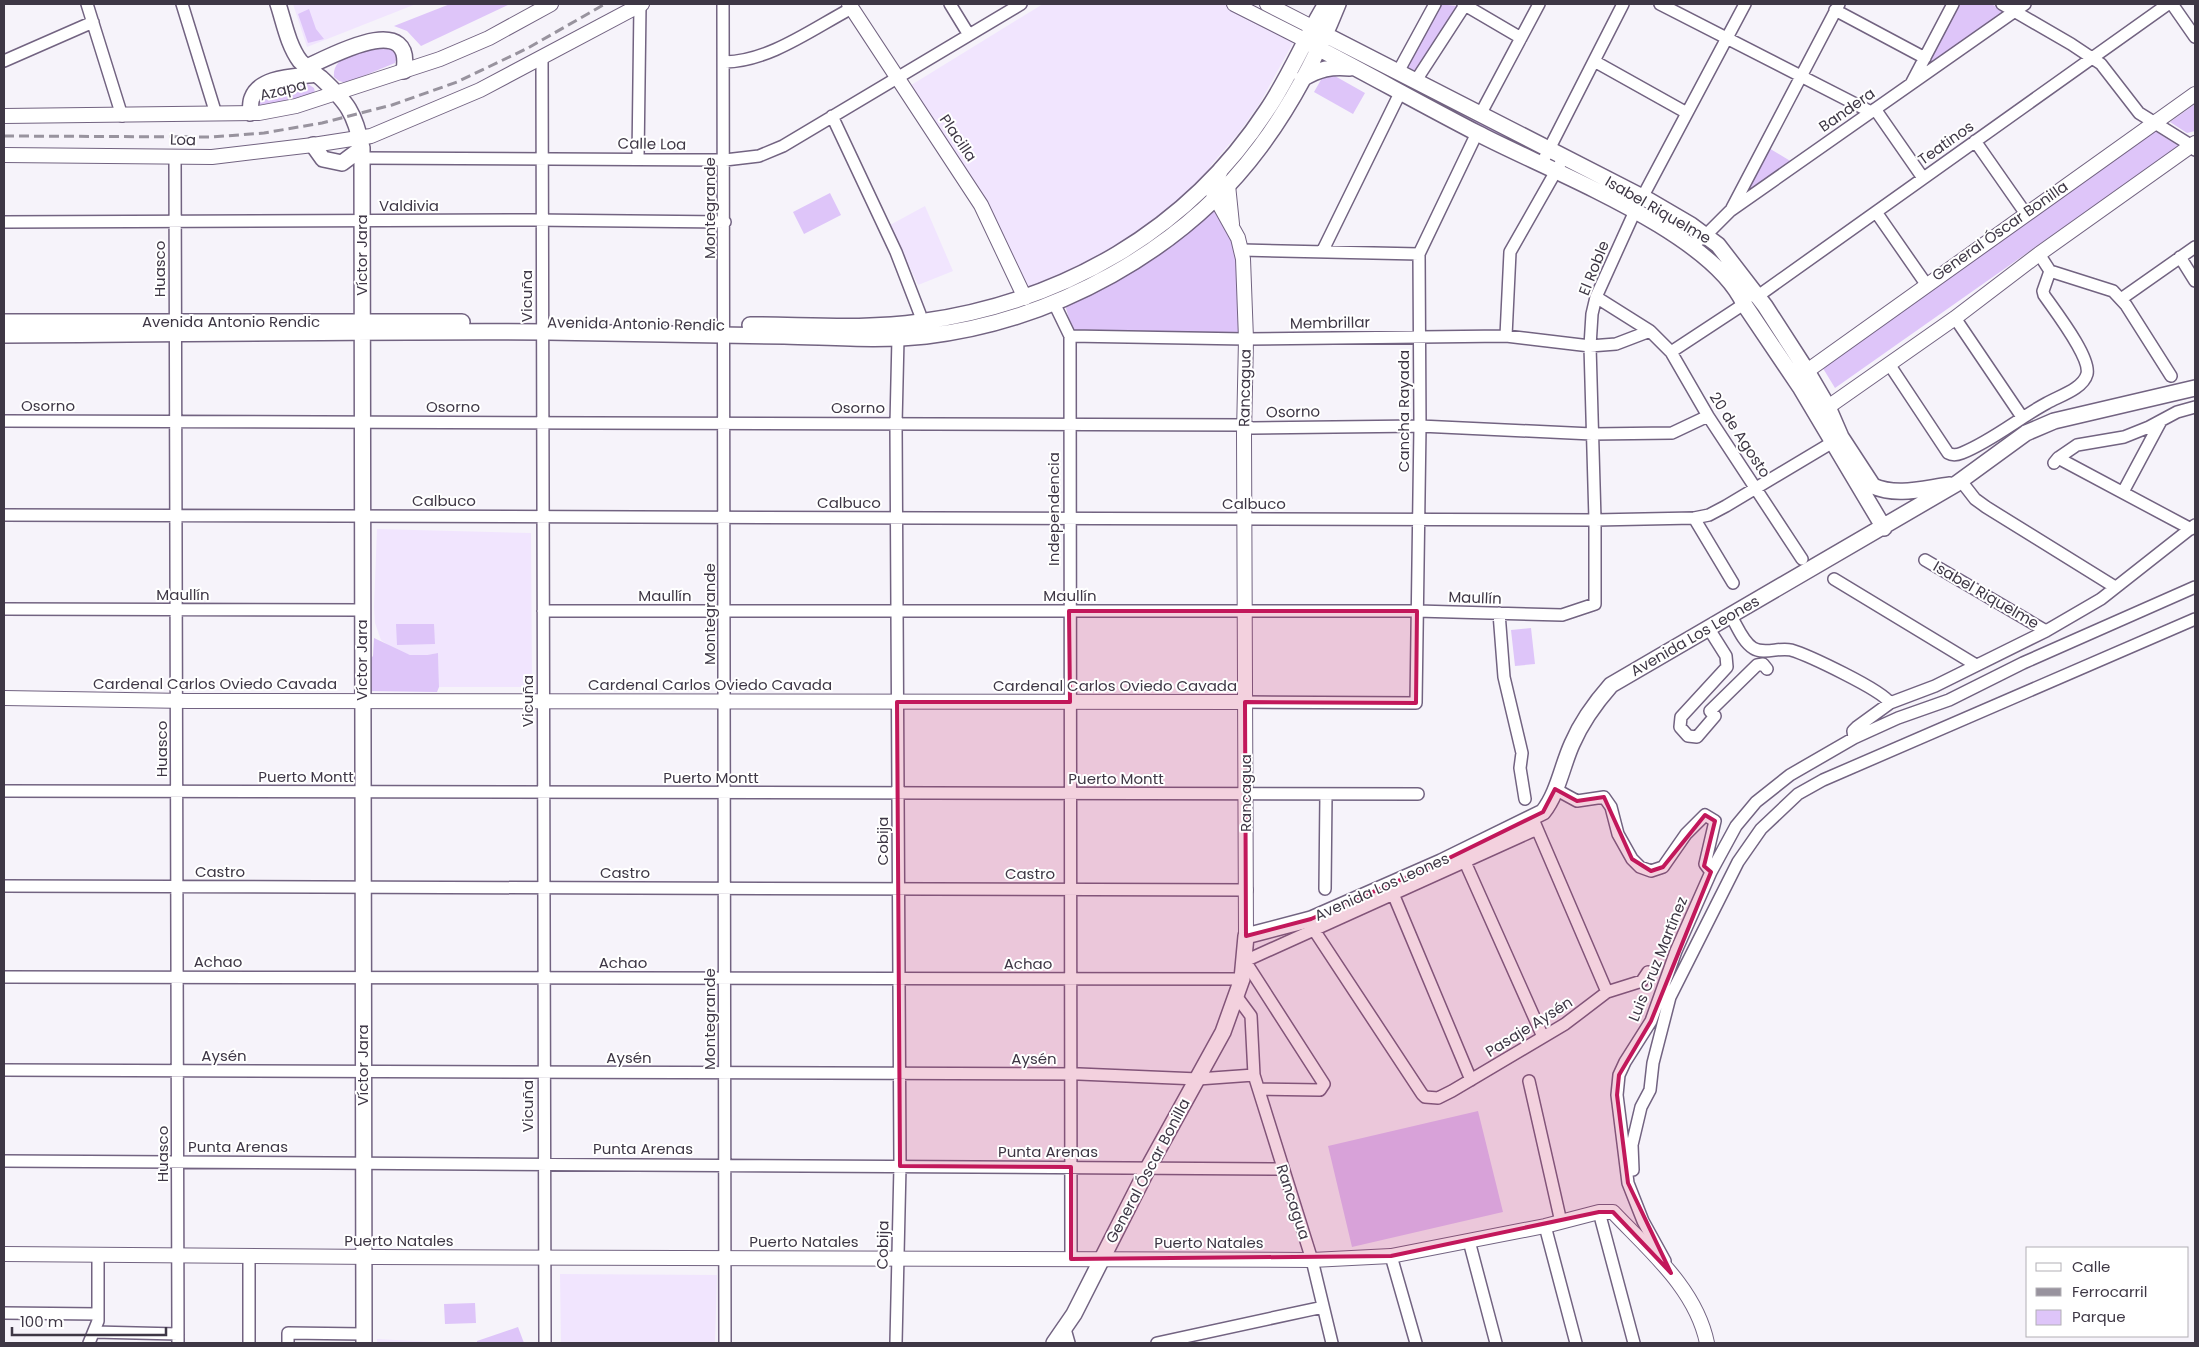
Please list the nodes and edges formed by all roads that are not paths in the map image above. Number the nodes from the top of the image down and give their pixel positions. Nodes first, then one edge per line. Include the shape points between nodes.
1 (87, 4) edge
2 (182, 4) edge
3 (278, 4) edge
4 (551, 4) edge
5 (641, 4) edge
6 (723, 4) edge
7 (950, 4) edge
8 (1021, 4) edge
9 (1234, 4) edge
10 (1267, 4) edge
11 (1326, 4) edge
12 (1338, 4) edge
13 (1435, 4) edge
14 (1464, 4) edge
15 (1539, 4) edge
16 (1623, 4) edge
17 (1660, 4) edge
18 (1745, 4) edge
19 (1953, 4) edge
20 (2002, 4) edge
21 (2025, 4) edge
22 (2168, 4) edge
23 (2172, 4) edge
24 (850, 6) edge
25 (1837, 7) edge
26 (2015, 11) junction
27 (93, 22) junction
28 (969, 35) junction
29 (2195, 37) edge
30 (1315, 38) junction
31 (1521, 38) junction
32 (1726, 38) junction
33 (1925, 58) junction
34 (2092, 58) junction
35 (542, 60) junction
36 (4, 61) edge
37 (725, 62) junction
38 (1594, 62) junction
39 (1355, 68) junction
40 (311, 70) junction
41 (404, 71) junction
42 (1398, 72) junction
43 (1801, 76) junction
44 (898, 78) junction
45 (1302, 79) junction
46 (1415, 82) junction
47 (1911, 84) junction
48 (1401, 91) junction
49 (336, 92) junction
50 (2195, 94) edge
51 (1873, 110) junction
52 (1687, 112) junction
53 (250, 113) junction
54 (216, 114) junction
55 (1481, 114) junction
56 (4, 116) edge
57 (122, 116) junction
58 (832, 116) junction
59 (2153, 123) junction
60 (1477, 133) junction
61 (1975, 141) junction
62 (313, 145) junction
63 (2194, 146) edge
64 (361, 148) junction
65 (1548, 149) junction
66 (4, 155) edge
67 (175, 156) junction
68 (1564, 157) junction
69 (542, 158) junction
70 (638, 158) junction
71 (725, 160) junction
72 (1541, 165) junction
73 (1222, 166) junction
74 (1555, 172) junction
75 (1923, 178) junction
76 (1228, 185) junction
77 (1214, 198) junction
78 (1643, 198) junction
79 (1635, 211) junction
80 (1730, 211) junction
81 (1876, 212) junction
82 (2026, 214) junction
83 (542, 220) junction
84 (362, 221) junction
85 (4, 222) edge
86 (175, 222) junction
87 (725, 222) junction
88 (1233, 229) junction
89 (1706, 235) junction
90 (1691, 246) junction
91 (2195, 247) edge
92 (1242, 250) junction
93 (1322, 252) junction
94 (1418, 254) junction
95 (2039, 254) junction
96 (2180, 258) junction
97 (2050, 271) junction
98 (2195, 281) edge
99 (1926, 284) junction
100 (1758, 296) junction
101 (1596, 297) junction
102 (1026, 298) junction
103 (2121, 298) junction
104 (1742, 299) junction
105 (1054, 303) junction
106 (1955, 318) junction
107 (4, 322) edge
108 (920, 322) junction
109 (542, 327) junction
110 (176, 328) junction
111 (361, 328) junction
112 (724, 330) junction
113 (1650, 331) junction
114 (4, 334) edge
115 (1070, 336) junction
116 (1506, 336) junction
117 (1419, 337) junction
118 (898, 338) junction
119 (1246, 339) junction
120 (1590, 346) junction
121 (1671, 352) junction
122 (1889, 364) junction
123 (1807, 371) junction
124 (2171, 376) dead end
125 (2195, 388) edge
126 (1808, 401) junction
127 (1828, 407) junction
128 (2195, 407) edge
129 (1708, 416) junction
130 (2022, 416) junction
131 (4, 421) edge
132 (176, 421) junction
133 (2161, 421) junction
134 (362, 422) junction
135 (542, 422) junction
136 (724, 423) junction
137 (896, 424) junction
138 (1069, 424) junction
139 (1244, 425) junction
140 (1420, 426) junction
141 (1592, 434) junction
142 (1837, 440) junction
143 (1959, 483) junction
144 (1757, 488) junction
145 (2123, 492) junction
146 (4, 515) edge
147 (176, 515) junction
148 (362, 516) junction
149 (542, 517) junction
150 (725, 517) junction
151 (896, 518) junction
152 (1069, 518) junction
153 (1694, 518) junction
154 (1244, 519) junction
155 (1418, 520) junction
156 (1595, 520) junction
157 (1884, 528) junction
158 (2191, 532) edge
159 (1802, 559) dead end
160 (1925, 560) dead end
161 (1834, 579) dead end
162 (1733, 583) dead end
163 (2115, 587) junction
164 (2195, 587) edge
165 (1595, 604) joint
166 (4, 609) edge
167 (176, 610) junction
168 (362, 610) junction
169 (543, 611) junction
170 (725, 611) junction
171 (897, 611) junction
172 (1069, 611) junction
173 (1245, 611) junction
174 (1417, 611) junction
175 (1499, 613) junction
176 (1731, 616) junction
177 (2195, 619) edge
178 (1709, 629) junction
179 (2046, 631) junction
180 (1976, 665) junction
181 (1767, 669) dead end
182 (4, 698) edge
183 (177, 701) junction
184 (362, 701) junction
185 (543, 702) junction
186 (725, 702) junction
187 (897, 702) junction
188 (1070, 702) junction
189 (1245, 702) junction
190 (1416, 703) joint
191 (1890, 703) junction
192 (1854, 738) junction
193 (1555, 789) junction
194 (4, 791) edge
195 (177, 792) junction
196 (362, 792) junction
197 (543, 792) junction
198 (725, 793) junction
199 (898, 793) junction
200 (1070, 794) junction
201 (1246, 794) junction
202 (1326, 794) junction
203 (1418, 794) dead end
204 (1525, 799) dead end
205 (1535, 824) junction
206 (1465, 862) junction
207 (1710, 872) junction
208 (4, 886) edge
209 (177, 886) junction
210 (362, 887) junction
211 (543, 888) junction
212 (725, 888) junction
213 (898, 889) junction
214 (1070, 889) junction
215 (1325, 889) dead end
216 (1246, 890) junction
217 (1394, 896) junction
218 (1314, 930) junction
219 (1246, 936) junction
220 (1244, 961) junction
221 (1648, 972) dead end
222 (4, 976) edge
223 (178, 977) junction
224 (362, 978) junction
225 (543, 978) junction
226 (725, 979) junction
227 (898, 979) junction
228 (1242, 979) junction
229 (1070, 980) junction
230 (1607, 992) junction
231 (1237, 997) junction
232 (1543, 1037) junction
233 (4, 1070) edge
234 (178, 1071) junction
235 (362, 1072) junction
236 (543, 1072) junction
237 (726, 1073) junction
238 (900, 1074) junction
239 (1071, 1074) junction
240 (1254, 1075) junction
241 (1198, 1079) junction
242 (1471, 1080) junction
243 (1529, 1081) dead end
244 (1259, 1089) junction
245 (4, 1162) edge
246 (178, 1162) junction
247 (363, 1162) junction
248 (543, 1163) junction
249 (726, 1164) junction
250 (900, 1166) junction
251 (1071, 1167) junction
252 (1148, 1168) junction
253 (1282, 1169) junction
254 (1636, 1201) junction
255 (1598, 1212) junction
256 (1561, 1222) junction
257 (1545, 1226) junction
258 (1469, 1241) junction
259 (4, 1254) edge
260 (98, 1255) junction
261 (178, 1255) junction
262 (249, 1256) junction
263 (1391, 1256) junction
264 (363, 1257) junction
265 (544, 1258) junction
266 (726, 1258) junction
267 (898, 1258) junction
268 (1071, 1259) junction
269 (1101, 1259) junction
270 (1312, 1260) junction
271 (1671, 1273) junction
272 (1323, 1307) junction
273 (4, 1313) edge
274 (98, 1314) junction
275 (94, 1332) junction
276 (1067, 1336) edge
277 (178, 1339) edge
278 (364, 1339) edge
279 (90, 1343) edge
280 (249, 1343) edge
281 (288, 1343) edge
282 (545, 1343) edge
283 (725, 1343) edge
284 (896, 1343) edge
285 (1054, 1343) edge
286 (1157, 1343) edge
287 (1332, 1343) edge
288 (1416, 1343) edge
289 (1496, 1343) edge
290 (1576, 1343) edge
291 (1634, 1343) edge
292 (1707, 1343) edge

1 - 27 street
2 - 54 street
3 - 40 main road, Víctor Jara via 292,47 300,61
4 - 41 street, Azapa via 475,45
5 - 35 street
5 - 70 street
6 - 37 street, Montegrande
7 - 28 street
8 - 28 street, Calle Loa
9 - 30 street, Isabel Riquelme
10 - 30 street, Isabel Riquelme
11 - 30 main road, Avenida Antonio Rendic
12 - 30 main road, Avenida Antonio Rendic
13 - 42 street
14 - 31 street
14 - 46 street
15 - 31 street
16 - 38 street
17 - 32 street
18 - 32 street, El Roble
19 - 33 street
20 - 26 street
21 - 26 street, Bandera
22 - 34 street, Teatinos
23 - 29 street
24 - 37 street via 760,56
24 - 44 street, Placilla
25 - 33 street
25 - 43 street
26 - 34 street
26 - 47 street, Bandera
27 - 36 street
27 - 57 street
28 - 44 street, Calle Loa
30 - 39 main road, Isabel Riquelme
30 - 42 main road, Isabel Riquelme
30 - 45 main road, Avenida Antonio Rendic
30 - 73 main road, Avenida Antonio Rendic via 1268,109
31 - 55 street
32 - 43 street
32 - 52 street, El Roble
33 - 47 street
34 - 59 street via 2101,64 2140,113
34 - 61 street, Teatinos
35 - 64 street via 371,136
35 - 69 street, Vicuña
37 - 71 street, Montegrande
38 - 52 street
38 - 65 street
39 - 45 main road via 1337,66 1320,69
39 - 48 main road, Isabel Riquelme
40 - 41 main road via 358,44 385,40 395,42 403,49 406,58
40 - 49 main road, Víctor Jara
40 - 53 main road via 259,88 252,98
41 - 49 street, Azapa
42 - 46 main road, Isabel Riquelme
43 - 51 street
43 - 80 street
44 - 58 street, Calle Loa
44 - 102 street, Placilla via 981,205
45 - 76 main road, Avenida Antonio Rendic via 1259,148
46 - 55 main road, Isabel Riquelme
47 - 51 street, Bandera
48 - 60 main road, Isabel Riquelme
48 - 93 street
49 - 53 street, Azapa via 296,106
49 - 64 main road, Víctor Jara via 354,116
50 - 59 street, General Óscar Bonilla
51 - 75 street
51 - 80 street, Bandera
52 - 78 street, El Roble
53 - 54 street, Azapa
54 - 57 street, Azapa
55 - 65 main road, Isabel Riquelme
56 - 57 street, Azapa
58 - 71 street, Calle Loa via 783,146 759,156
58 - 108 street via 896,252 920,314
59 - 63 street
59 - 82 street, General Óscar Bonilla
60 - 72 main road, Isabel Riquelme
60 - 94 street, Cancha Rayada
61 - 75 street, Teatinos
61 - 82 street
62 - 64 street, Loa
62 - 64 main road via 323,159 342,163
62 - 67 street, Loa via 212,157
63 - 95 street
64 - 69 street, Calle Loa
64 - 84 main road, Víctor Jara
65 - 68 main road, Isabel Riquelme
65 - 72 street
66 - 67 street, Loa
67 - 86 street, Huasco
68 - 74 street
68 - 78 main road, Isabel Riquelme
69 - 70 street, Calle Loa
69 - 83 street, Vicuña
70 - 71 street, Calle Loa
71 - 87 street, Montegrande
72 - 74 main road, Isabel Riquelme
73 - 77 street, Avenida Antonio Rendic via 1214,187
73 - 102 main road, Avenida Antonio Rendic via 1164,224 1134,245 1106,262
74 - 79 main road, Isabel Riquelme
74 - 116 street via 1510,252
75 - 81 street, Teatinos
76 - 77 main road, Avenida Antonio Rendic
76 - 88 street, Rancagua
77 - 88 street, Rancagua
77 - 105 main road, Avenida Antonio Rendic via 1142,257 1113,275
78 - 79 street, El Roble
78 - 89 main road, Isabel Riquelme
79 - 90 main road, Isabel Riquelme
79 - 101 street, El Roble
80 - 89 street, Bandera
81 - 99 street
81 - 100 street, Teatinos
82 - 99 street, General Óscar Bonilla
83 - 84 street, Valdivia
83 - 87 street, Valdivia
83 - 109 street, Vicuña
84 - 86 street, Valdivia
84 - 111 main road, Víctor Jara
85 - 86 street, Valdivia
86 - 110 street, Huasco
87 - 112 street, Montegrande
88 - 92 street, Rancagua
89 - 90 street, Bandera
89 - 100 main road, Isabel Riquelme via 1736,265
90 - 104 main road, Isabel Riquelme via 1717,266
91 - 96 street
92 - 93 street
92 - 119 street, Rancagua
93 - 94 street
94 - 117 street, Cancha Rayada
95 - 97 street
95 - 106 street
96 - 98 street
96 - 103 street
97 - 103 street via 2106,288
97 - 130 street via 2044,295 2088,367 2082,382
99 - 123 street, General Óscar Bonilla
100 - 104 street
100 - 123 main road, Isabel Riquelme
101 - 113 street, 20 de Agosto
101 - 120 street, El Roble
102 - 108 main road, Avenida Antonio Rendic
103 - 124 street
104 - 121 street
104 - 126 main road, Isabel Riquelme
105 - 115 street, Independencia
105 - 118 main road, Avenida Antonio Rendic via 978,327
106 - 122 street
106 - 130 street
107 - 110 main road, Avenida Antonio Rendic
108 - 112 main road, Avenida Antonio Rendic
109 - 111 main road, Avenida Antonio Rendic
109 - 112 main road, Avenida Antonio Rendic
109 - 135 street, Vicuña
110 - 111 main road, Avenida Antonio Rendic
110 - 114 main road, Avenida Antonio Rendic
110 - 132 street, Huasco
111 - 134 main road, Víctor Jara
112 - 118 main road, Avenida Antonio Rendic
112 - 136 street, Montegrande
113 - 120 street via 1616,344
113 - 121 street, 20 de Agosto
115 - 119 street, Membrillar
115 - 138 street, Independencia
116 - 117 street, Membrillar
116 - 120 street, Membrillar
117 - 119 street, Membrillar
117 - 140 street, Cancha Rayada
118 - 137 street, Cobija
119 - 139 street, Rancagua
120 - 141 street, El Roble
121 - 129 street, 20 de Agosto
122 - 127 street
122 - 130 street via 1948,454 1963,453
123 - 127 main road, Isabel Riquelme
125 - 143 main road, Avenida Los Leones via 2041,426 2013,440
126 - 127 street
126 - 142 main road, Isabel Riquelme
127 - 142 main road, Isabel Riquelme
128 - 133 street
129 - 141 street, Osorno via 1672,433
129 - 144 street, 20 de Agosto
131 - 132 street, Osorno
132 - 134 street, Osorno
132 - 147 street, Huasco
133 - 145 street
133 - 145 street via 2124,437 2077,445 2056,460
134 - 135 street, Osorno
134 - 148 main road, Víctor Jara
135 - 136 street, Osorno
135 - 149 street, Vicuña
136 - 137 street, Osorno
136 - 150 street, Montegrande
137 - 138 street, Osorno
137 - 151 street, Cobija
138 - 139 street, Osorno
138 - 152 street, Independencia
139 - 140 street, Osorno via 1252,428
139 - 154 street, Rancagua
140 - 141 street, Osorno
140 - 155 street, Cancha Rayada
141 - 156 street, El Roble
142 - 143 main road, Isabel Riquelme via 1873,486 1880,490 1908,492
142 - 144 street, Calbuco
142 - 157 main road, Isabel Riquelme
143 - 157 main road, Avenida Los Leones
143 - 163 street via 1986,508
144 - 153 street, Calbuco via 1709,515
144 - 159 street, 20 de Agosto
145 - 158 street
146 - 147 street, Calbuco
147 - 148 street, Calbuco
147 - 167 street, Huasco
148 - 149 street, Calbuco
148 - 168 main road, Víctor Jara
149 - 150 street, Calbuco
149 - 169 street, Vicuña
150 - 151 street, Calbuco
150 - 170 street, Montegrande
151 - 152 street, Calbuco
151 - 171 street, Cobija
152 - 154 street, Calbuco
152 - 172 street, Independencia
153 - 156 street, Calbuco
153 - 162 street
154 - 155 street, Calbuco
154 - 173 street, Rancagua
155 - 156 street, Calbuco
155 - 174 street, Cancha Rayada
156 - 165 street, El Roble
157 - 176 main road, Avenida Los Leones
158 - 163 street, Luis Cruz Martínez
160 - 179 street, Isabel Riquelme
161 - 180 street
163 - 179 street, Luis Cruz Martínez
164 - 192 street, Luis Cruz Martínez via 2032,659 1949,700
165 - 175 street, Maullín via 1562,615
166 - 167 street, Maullín
167 - 168 street, Maullín
167 - 183 street, Huasco
168 - 184 main road, Víctor Jara
169 - 170 street, Maullín
169 - 185 street, Vicuña
170 - 171 street, Maullín
170 - 186 street, Montegrande
171 - 172 street, Maullín
171 - 187 street, Cobija
172 - 173 street, Maullín
172 - 188 street, Independencia
173 - 174 street, Maullín
173 - 189 street, Rancagua
174 - 175 street, Maullín
174 - 190 street, Cancha Rayada
175 - 204 street via 1504,677 1522,752 1520,768
176 - 178 main road, Avenida Los Leones
176 - 191 street via 1753,649 1800,653 1870,687
177 - 254 street via 1823,780 1798,794 1762,829 1738,862 1670,997 1653,1063 1650,1090 1641,1107 1632,1145
178 - 181 street via 1726,656 1728,667 1681,717 1680,726 1688,736 1697,736 1716,716 1710,712 1757,664 1763,664
178 - 193 main road, Avenida Los Leones via 1611,685 1572,743
179 - 180 street, Luis Cruz Martínez
180 - 191 street, Luis Cruz Martínez via 1935,686
182 - 183 street, Cardenal Carlos Oviedo Cavada
183 - 184 street, Cardenal Carlos Oviedo Cavada
183 - 195 street, Huasco
184 - 185 street, Cardenal Carlos Oviedo Cavada
184 - 196 main road, Víctor Jara
185 - 186 street, Cardenal Carlos Oviedo Cavada
185 - 197 street, Vicuña
186 - 187 street, Cardenal Carlos Oviedo Cavada
186 - 198 street, Montegrande
187 - 188 street, Cardenal Carlos Oviedo Cavada
187 - 199 street, Cobija
188 - 189 street, Cardenal Carlos Oviedo Cavada
188 - 200 street, Independencia
189 - 190 street, Cardenal Carlos Oviedo Cavada
189 - 201 street, Rancagua
191 - 192 street, Luis Cruz Martínez via 1857,727 1853,732
192 - 207 street, Luis Cruz Martínez via 1790,775 1756,802 1736,826
193 - 205 main road, Avenida Los Leones via 1550,803
193 - 207 street via 1577,801 1604,798 1611,807 1618,834 1632,859 1650,871 1663,867 1686,834 1705,815 1714,821 1705,864
194 - 195 street, Puerto Montt
195 - 196 street, Puerto Montt
195 - 209 street, Huasco
196 - 197 street, Puerto Montt
196 - 210 main road, Víctor Jara
197 - 198 street, Puerto Montt
197 - 211 street, Vicuña
198 - 199 street, Puerto Montt
198 - 212 street, Montegrande
199 - 200 street, Puerto Montt
199 - 213 street, Cobija
200 - 201 street, Puerto Montt
200 - 214 street, Independencia
201 - 202 street, Puerto Montt
201 - 216 street, Rancagua
202 - 203 street, Puerto Montt
202 - 215 street
205 - 206 street, Avenida Los Leones
205 - 219 main road, Avenida Los Leones via 1311,919
205 - 230 street
206 - 217 street, Avenida Los Leones
206 - 232 street
207 - 254 street, Luis Cruz Martínez via 1676,951 1651,1021 1619,1075 1617,1095 1628,1183
208 - 209 street, Castro
209 - 210 street, Castro
209 - 223 street, Huasco
210 - 211 street, Castro
210 - 224 main road, Víctor Jara
211 - 212 street, Castro
211 - 225 street, Vicuña
212 - 213 street, Castro
212 - 226 street, Montegrande
213 - 214 street, Castro
213 - 227 street, Cobija
214 - 216 street, Castro
214 - 229 street, Independencia
216 - 219 street, Rancagua
217 - 218 street, Avenida Los Leones
217 - 242 street
218 - 220 street, Avenida Los Leones
218 - 242 street, Pasaje Aysén via 1425,1097 1438,1098
219 - 220 main road, Rancagua
220 - 228 main road, Rancagua
220 - 244 street via 1324,1084 1320,1090
221 - 230 street, Pasaje Aysén via 1642,981
222 - 223 street, Achao
223 - 224 street, Achao
223 - 234 street, Huasco
224 - 225 street, Achao
224 - 235 main road, Víctor Jara
225 - 226 street, Achao
225 - 236 street, Vicuña
226 - 227 street, Achao
226 - 237 street, Montegrande
227 - 229 street, Achao
227 - 238 street, Cobija
228 - 229 street, Achao
228 - 231 main road, Rancagua
229 - 239 street, Independencia
230 - 232 street, Pasaje Aysén
231 - 240 street, Rancagua via 1251,1016
231 - 241 main road, General Óscar Bonilla
232 - 242 street, Pasaje Aysén
233 - 234 street, Aysén
234 - 235 street, Aysén
234 - 246 street, Huasco
235 - 236 street, Aysén
235 - 247 main road, Víctor Jara
236 - 237 street, Aysén
236 - 248 street, Vicuña
237 - 238 street, Aysén
237 - 249 street, Montegrande
238 - 239 street, Aysén
238 - 250 street, Cobija
239 - 241 street, Aysén
239 - 251 street, Independencia
240 - 241 street, Aysén
240 - 244 street, Rancagua
241 - 252 main road, General Óscar Bonilla
243 - 256 street
244 - 253 street, Rancagua
245 - 246 street, Punta Arenas
246 - 247 street, Punta Arenas
246 - 261 street, Huasco
247 - 248 street, Punta Arenas
247 - 264 main road, Víctor Jara
248 - 249 street, Punta Arenas
248 - 265 street, Vicuña
249 - 250 street, Punta Arenas
249 - 266 street, Montegrande
250 - 251 street, Punta Arenas
250 - 267 street, Cobija
251 - 252 street, Punta Arenas
251 - 268 street, Independencia
252 - 253 street, Punta Arenas
252 - 269 main road, General Óscar Bonilla
253 - 270 street, Rancagua
254 - 271 street, Luis Cruz Martínez
255 - 256 street, Puerto Natales
255 - 271 street via 1613,1212
255 - 291 street
256 - 257 street, Puerto Natales
257 - 258 street, Puerto Natales
257 - 290 street
258 - 263 street, Puerto Natales
258 - 289 street
259 - 260 street, Puerto Natales
260 - 261 street, Puerto Natales
260 - 274 street
261 - 262 street, Puerto Natales
261 - 277 street, Huasco
262 - 264 street, Puerto Natales
262 - 280 street
263 - 270 street, Puerto Natales
263 - 288 street
264 - 265 street, Puerto Natales
264 - 278 main road, Víctor Jara
265 - 266 street, Puerto Natales
265 - 282 street, Vicuña
266 - 267 street, Puerto Natales
266 - 283 street, Montegrande
267 - 268 street, Puerto Natales
267 - 284 street, Cobija
268 - 269 street, Puerto Natales
269 - 270 street, Puerto Natales
269 - 276 main road, General Óscar Bonilla
270 - 272 street, Rancagua
271 - 292 street via 1703,1325
272 - 286 street
272 - 287 street, Rancagua
273 - 274 street
274 - 275 street
275 - 277 street
275 - 279 street
276 - 285 main road, General Óscar Bonilla
278 - 281 street via 288,1333

